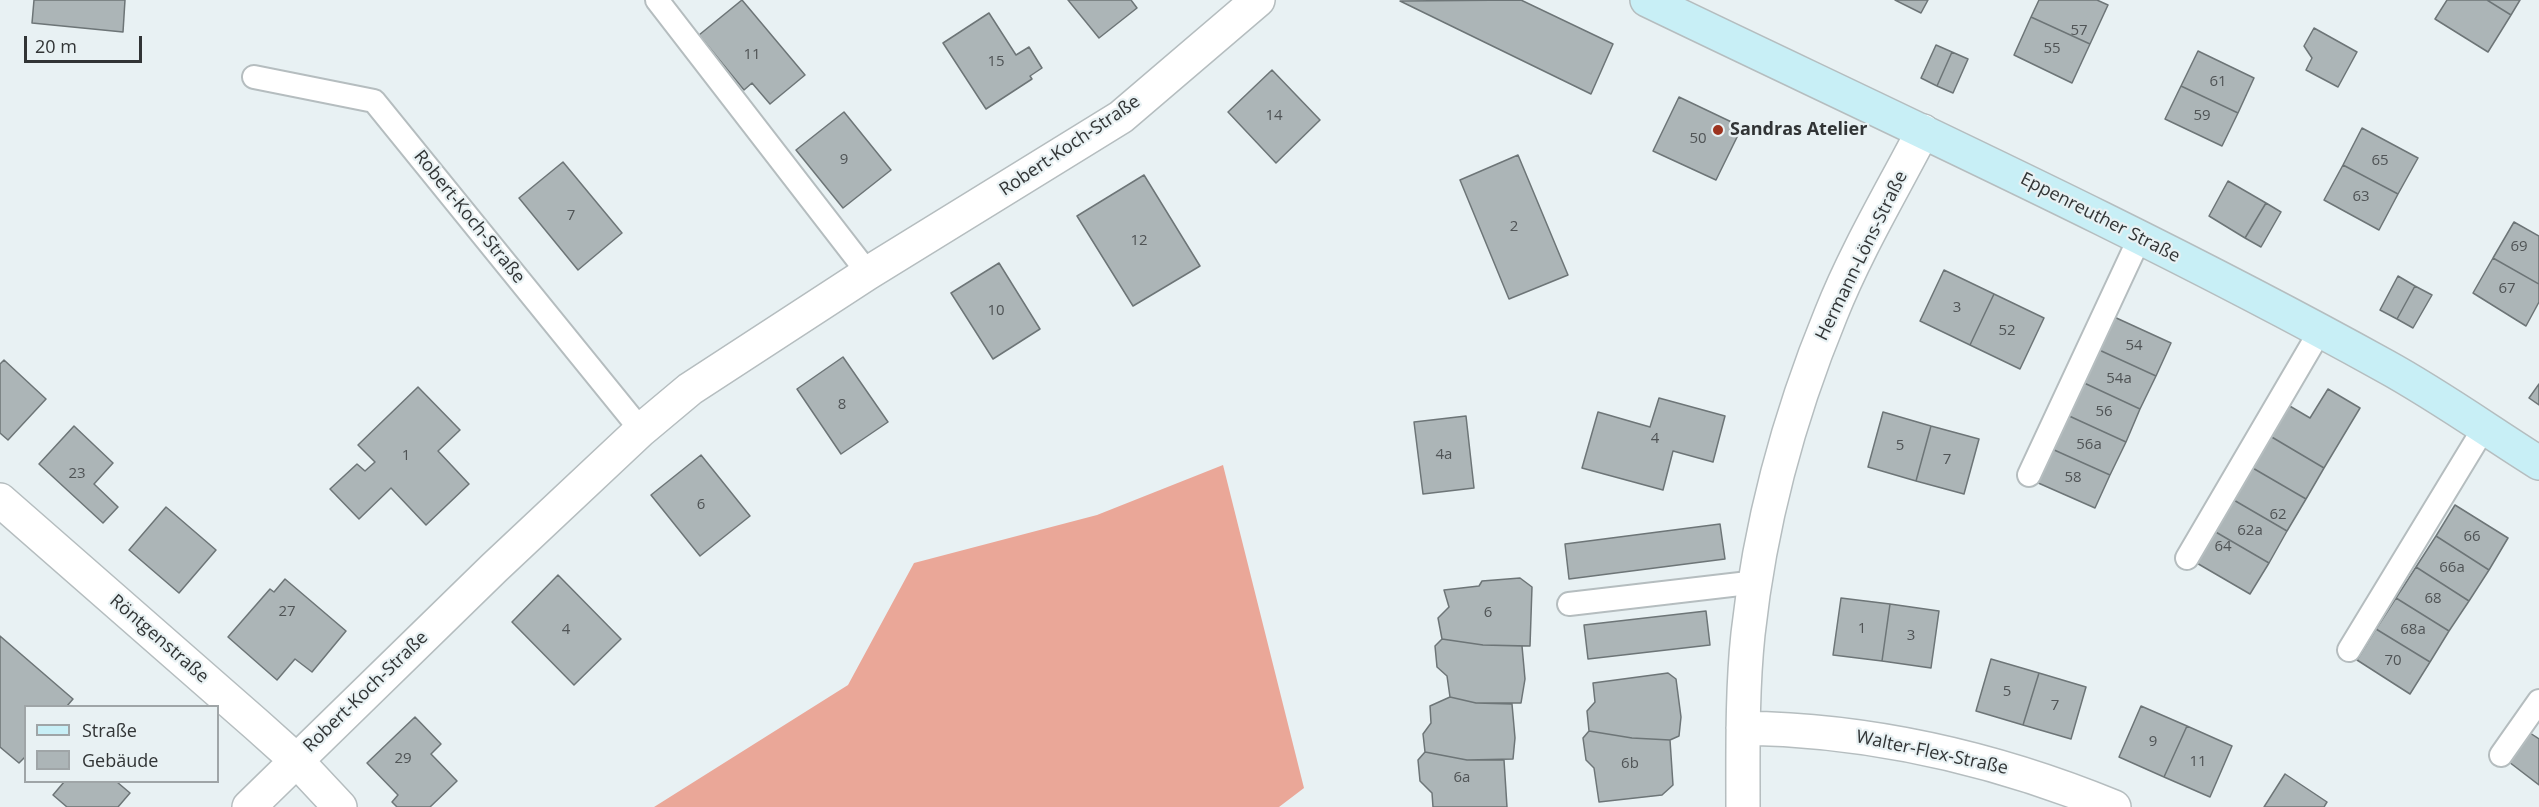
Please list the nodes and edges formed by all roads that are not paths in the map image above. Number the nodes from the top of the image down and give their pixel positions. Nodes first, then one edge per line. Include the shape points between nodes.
1 (657, 0) edge
2 (1258, 0) edge
3 (1647, 0) edge
4 (254, 77) dead end
5 (1923, 131) junction
6 (2140, 237) junction
7 (868, 273) junction
8 (2320, 331) junction
9 (2484, 428) junction
10 (641, 430) junction
11 (2539, 463) edge
12 (2029, 475) dead end
13 (0, 501) edge
14 (2187, 558) dead end
15 (1757, 582) junction
16 (1569, 604) dead end
17 (2349, 650) dead end
18 (2539, 701) edge
19 (1743, 728) junction
20 (2501, 755) dead end
21 (296, 760) junction
22 (249, 807) edge
23 (340, 807) edge
24 (1743, 807) edge
25 (2115, 807) edge

1 - 7 lane
2 - 7 street, Robert-Koch-Straße via 1121,117
3 - 5 main road, Eppenreuther Straße
4 - 10 lane, Robert-Koch-Straße via 375,101
5 - 6 main road, Eppenreuther Straße
5 - 15 street, Hermann-Löns-Straße via 1831,312 1780,463
6 - 8 main road, Eppenreuther Straße
6 - 12 lane
7 - 10 street, Robert-Koch-Straße via 690,389
8 - 9 main road, Eppenreuther Straße via 2387,367
8 - 14 lane
9 - 11 main road, Eppenreuther Straße
9 - 17 lane
10 - 21 street, Robert-Koch-Straße
13 - 21 street, Röntgenstraße
15 - 16 lane
15 - 19 street, Hermann-Löns-Straße
18 - 20 lane
19 - 24 street, Hermann-Löns-Straße
19 - 25 street, Walter-Flex-Straße via 1801,729 1910,745 2018,771
21 - 22 street, Robert-Koch-Straße
21 - 23 street, Röntgenstraße

